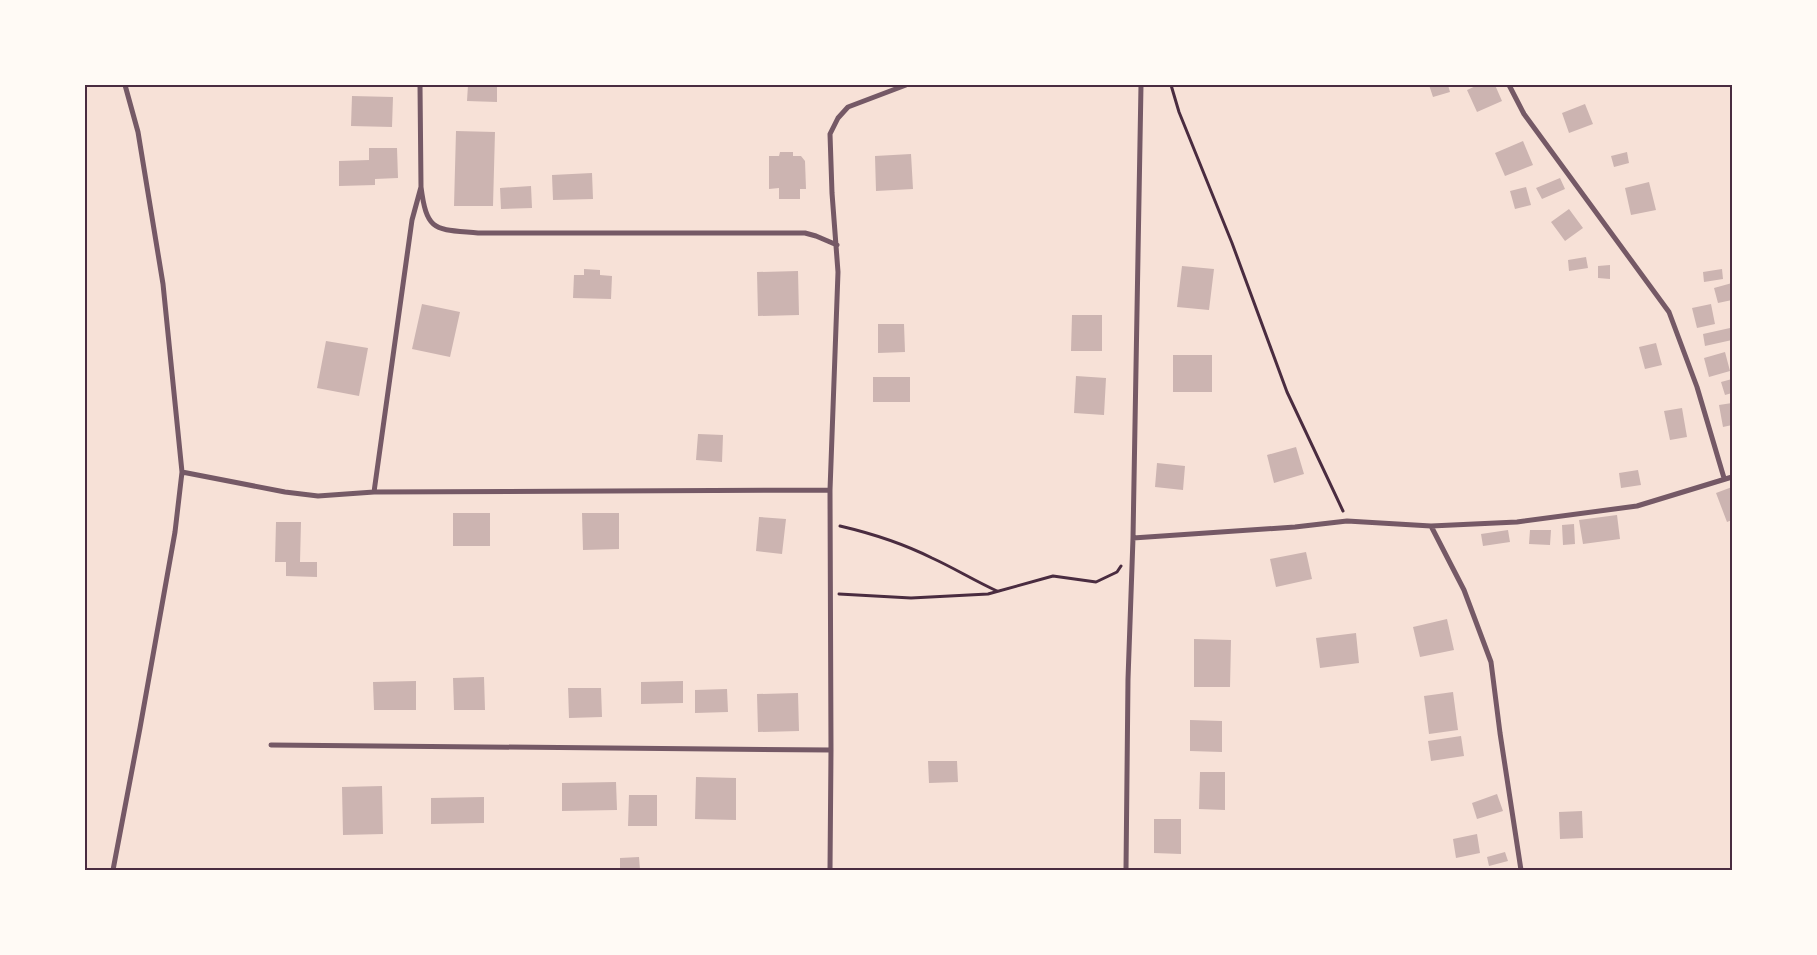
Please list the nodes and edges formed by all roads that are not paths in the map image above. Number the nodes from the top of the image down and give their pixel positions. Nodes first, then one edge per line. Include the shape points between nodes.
1 (125, 85) edge
2 (420, 85) edge
3 (906, 85) edge
4 (1141, 85) edge
5 (1509, 85) edge
6 (421, 187) junction
7 (836, 245) junction
8 (182, 472) junction
9 (1732, 476) edge
10 (1724, 478) junction
11 (830, 490) junction
12 (374, 492) junction
13 (1431, 526) junction
14 (1133, 538) junction
15 (271, 745) dead end
16 (832, 750) junction
17 (113, 870) edge
18 (830, 870) edge
19 (1126, 870) edge
20 (1521, 870) edge

1 - 8 street via 138,132 162,284
2 - 6 street
3 - 7 street via 848,107 830,134
4 - 14 street
5 - 10 street via 1524,114 1668,312 1697,388
6 - 7 street via 426,216 446,230 478,233 804,233
6 - 12 street via 412,220
7 - 11 street via 838,272
8 - 12 street via 318,496
8 - 17 street via 175,532
9 - 10 street
10 - 13 street via 1636,506 1517,522
11 - 12 street
11 - 16 street
13 - 14 street via 1347,521
13 - 20 street via 1464,590 1491,662
14 - 19 street
15 - 16 street
16 - 18 street

